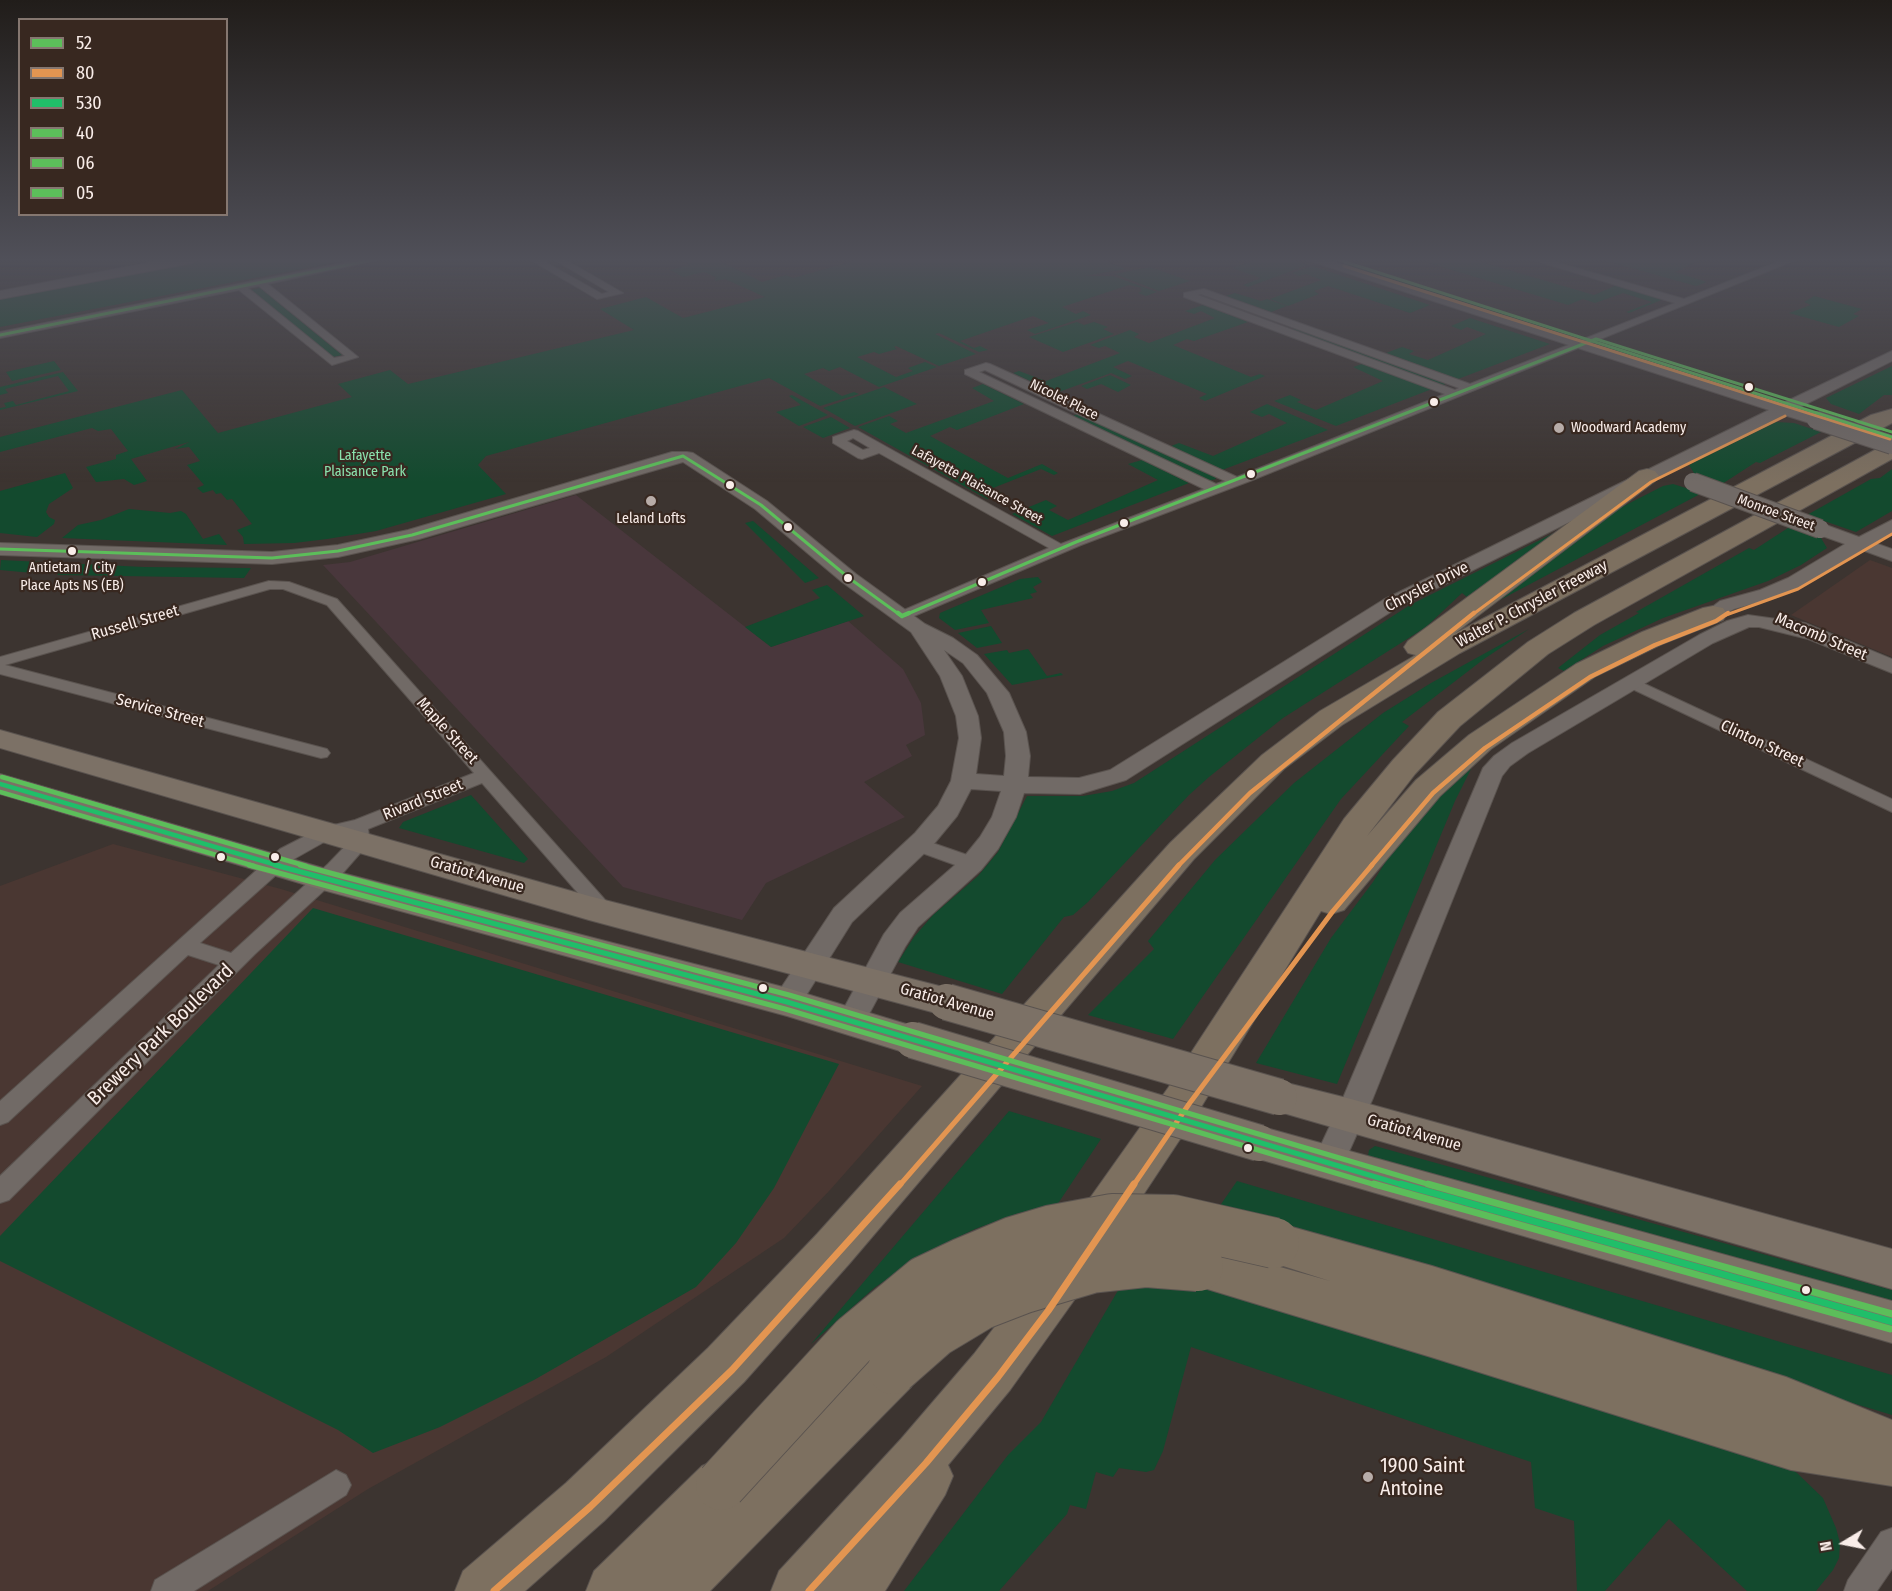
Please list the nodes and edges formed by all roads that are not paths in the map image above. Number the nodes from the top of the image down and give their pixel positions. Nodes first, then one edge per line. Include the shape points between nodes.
1 (297, 333) edge
2 (324, 333) edge
3 (1290, 333) edge
4 (1318, 333) edge
5 (1539, 333) edge
6 (1564, 333) edge
7 (1579, 333) edge
8 (1610, 333) edge
9 (1548, 336) junction
10 (1596, 339) junction
11 (1578, 346) junction
12 (1892, 355) edge
13 (1469, 388) junction
14 (1768, 392) junction
15 (1455, 394) junction
16 (1753, 400) junction
17 (1789, 406) junction
18 (1889, 418) edge
19 (1892, 445) edge
20 (880, 448) dead end
21 (1892, 450) edge
22 (1892, 458) edge
23 (1653, 473) junction
24 (1236, 482) junction
25 (1215, 489) junction
26 (1778, 512) junction
27 (1892, 525) edge
28 (1861, 544) junction
29 (0, 549) edge
30 (1060, 549) junction
31 (1892, 555) edge
32 (269, 585) joint
33 (1713, 614) junction
34 (910, 622) junction
35 (1810, 633) junction
36 (0, 662) edge
37 (1892, 667) edge
38 (0, 669) edge
39 (1632, 682) junction
40 (1331, 718) junction
41 (0, 739) edge
42 (321, 753) dead end
43 (0, 771) edge
44 (486, 775) junction
45 (963, 781) junction
46 (0, 784) edge
47 (1015, 784) junction
48 (159, 786) junction
49 (1892, 806) edge
50 (328, 832) junction
51 (360, 834) junction
52 (918, 844) junction
53 (281, 859) junction
54 (972, 864) junction
55 (329, 874) junction
56 (597, 909) junction
57 (184, 946) junction
58 (235, 962) junction
59 (811, 964) junction
60 (872, 980) junction
61 (787, 1002) junction
62 (851, 1021) junction
63 (1184, 1100) junction
64 (0, 1115) edge
65 (1351, 1115) junction
66 (1328, 1164) junction
67 (0, 1192) edge
68 (1892, 1269) edge
69 (1892, 1322) edge
70 (992, 1372) junction
71 (1892, 1446) edge
72 (1892, 1460) edge
73 (336, 1485) dead end
74 (735, 1499) junction
75 (542, 1540) junction
76 (1892, 1543) edge
77 (166, 1591) edge
78 (458, 1591) edge
79 (483, 1591) edge
80 (614, 1591) edge
81 (670, 1591) edge
82 (799, 1591) edge
83 (853, 1591) edge
84 (1859, 1591) edge

1 - 2 street via 332,362 354,357
3 - 15 street
4 - 13 street
5 - 9 street
6 - 9 street
7 - 10 street
8 - 10 street
9 - 11 street
10 - 11 street
10 - 14 street
11 - 13 street
11 - 16 street
12 - 17 street, Chrysler Drive
13 - 15 street
14 - 16 street
14 - 17 street
15 - 24 street
16 - 17 street
17 - 18 street
17 - 19 street, bridge via 1816,420
17 - 23 street, Chrysler Drive
18 - 40 highway, Walter P. Chrysler Freeway via 1450,647
20 - 30 street, Lafayette Plaisance Street
21 - 26 highway
22 - 26 highway
23 - 28 street, Monroe Street, bridge via 1694,482
23 - 40 highway via 1438,630
23 - 47 street, Chrysler Drive via 1390,604 1118,775 1080,786
24 - 25 street
24 - 25 street, Nicolet Place via 986,366 969,372
25 - 30 street
26 - 63 highway via 1584,619 1538,648 1449,719 1356,827
27 - 28 street
28 - 31 street, Monroe Street
28 - 33 street via 1796,582 1727,605
29 - 34 street via 262,558 338,551 412,535 683,456 761,505 849,578
30 - 34 street
32 - 36 street, Russell Street
32 - 44 street, Maple Street via 284,585 332,602
33 - 35 street, Macomb Street via 1764,613
33 - 63 highway via 1586,670 1480,742 1428,788 1327,906
34 - 45 street via 951,676 967,716 970,738
34 - 47 street via 970,659 998,693 1015,732
35 - 37 street, Macomb Street
35 - 39 street via 1763,621 1745,621
38 - 42 street, Service Street
39 - 49 street, Clinton Street
39 - 65 street via 1520,748 1491,773
40 - 75 highway, Walter P. Chrysler Freeway via 1245,787 1182,851 763,1326 663,1428
41 - 48 main road, Gratiot Avenue
43 - 48 main road via 49,784 96,790
44 - 51 street, Rivard Street
44 - 56 street, Maple Street
45 - 47 street, Chrysler Drive
45 - 52 street via 948,810
46 - 53 main road
47 - 54 street via 1004,817
48 - 50 main road, Gratiot Avenue
50 - 51 main road, Gratiot Avenue
50 - 53 street
51 - 55 street, Rivard Street
51 - 56 main road, Gratiot Avenue
52 - 54 street
52 - 59 street via 843,915
53 - 55 main road
53 - 57 street
54 - 60 street via 909,920
55 - 56 main road via 445,902 526,916
55 - 58 street, Brewery Park Boulevard
55 - 61 main road
56 - 59 main road, Gratiot Avenue
57 - 58 street
57 - 64 street
58 - 67 street, Brewery Park Boulevard
59 - 60 main road, Gratiot Avenue
59 - 61 street
60 - 62 street
60 - 65 main road, Gratiot Avenue, bridge
61 - 62 main road
62 - 66 main road, bridge
63 - 70 highway via 1042,1307
65 - 66 street
65 - 68 main road, Gratiot Avenue
66 - 69 main road
70 - 82 highway via 921,1458
70 - 83 highway
71 - 74 highway, bridge via 1786,1402 1274,1243 1173,1220 1112,1219 1013,1242 925,1281 855,1339
72 - 74 highway, bridge via 1791,1444 1198,1266 1147,1262 1091,1268 980,1305 935,1332
73 - 77 street
74 - 80 highway
74 - 81 highway
75 - 78 highway
75 - 79 highway, Walter P. Chrysler Freeway
76 - 84 street

